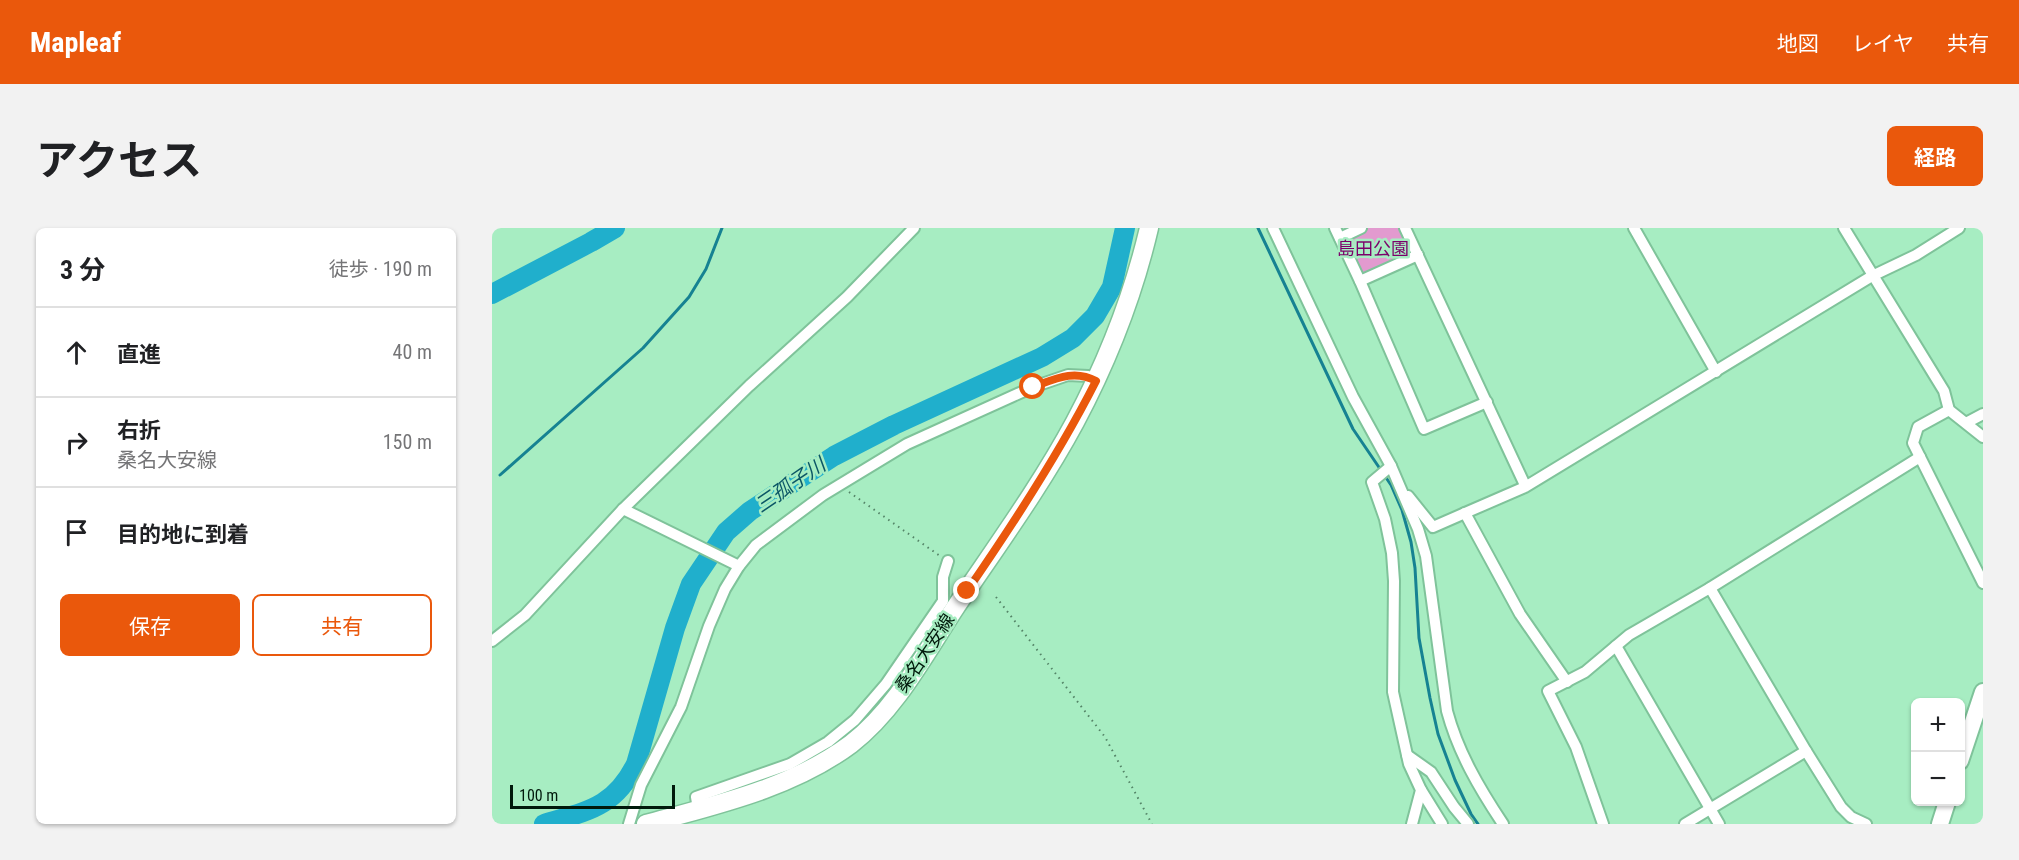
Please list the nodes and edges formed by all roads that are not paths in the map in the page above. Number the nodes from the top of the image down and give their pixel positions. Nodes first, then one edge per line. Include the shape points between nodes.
1 (914, 228) edge
2 (1149, 228) edge
3 (1274, 228) edge
4 (1361, 228) edge
5 (1405, 228) edge
6 (1634, 228) edge
7 (1844, 228) edge
8 (1959, 228) edge
9 (1337, 233) edge
10 (1418, 255) junction
11 (1872, 276) junction
12 (1360, 281) junction
13 (1716, 372) junction
14 (1096, 381) junction
15 (1487, 402) junction
16 (1949, 410) junction
17 (1983, 414) edge
18 (1966, 423) junction
19 (1983, 437) edge
20 (1920, 457) junction
21 (1389, 468) junction
22 (1524, 483) dead end
23 (1400, 486) junction
24 (623, 509) junction
25 (1465, 513) junction
26 (948, 561) road end
27 (736, 564) junction
28 (1983, 583) edge
29 (1710, 588) junction
30 (492, 641) edge
31 (1616, 646) junction
32 (1567, 682) junction
33 (1983, 692) edge
34 (1806, 751) junction
35 (1963, 752) edge
36 (1407, 755) junction
37 (1421, 790) junction
38 (1945, 806) edge
39 (698, 809) junction
40 (1709, 809) junction
41 (676, 820) edge
42 (629, 824) edge
43 (645, 824) edge
44 (1412, 824) edge
45 (1442, 824) edge
46 (1468, 824) edge
47 (1503, 824) edge
48 (1604, 824) edge
49 (1685, 824) edge
50 (1719, 824) edge
51 (1866, 824) edge
52 (1940, 824) edge

1 - 24 street via 847,297
2 - 14 main road, 桑名大安線 via 1118,332
3 - 21 street
4 - 9 street
5 - 10 street
6 - 13 street
7 - 11 street
8 - 11 street
9 - 12 street
10 - 12 street
10 - 15 street
11 - 13 street
11 - 16 street via 1944,391
12 - 15 street via 1424,429
13 - 25 street via 1525,487
14 - 27 street via 1088,376 1068,375 907,444 805,508
14 - 39 main road, 桑名大安線 via 1017,516 901,690 874,723 820,765 779,784
15 - 22 street
16 - 18 street
16 - 20 street via 1918,427 1913,443
17 - 18 street
18 - 19 street
20 - 28 street
20 - 29 street
21 - 23 street
21 - 36 street via 1372,482 1392,553 1393,692
23 - 25 street via 1433,527
23 - 47 street via 1426,556 1446,711 1453,734 1469,770
24 - 27 street
24 - 30 street via 525,615
25 - 32 street via 1520,614
26 - 39 street via 943,601 882,690 855,720 828,742 789,764 696,797
27 - 42 street via 681,707 641,785
29 - 31 street
29 - 34 street
31 - 32 street
31 - 40 street
32 - 48 street via 1548,692 1576,747
33 - 35 street
34 - 40 street
34 - 51 street via 1841,807
36 - 37 street
36 - 46 street via 1431,772
37 - 44 street
37 - 45 street
38 - 52 street
39 - 41 main road, 桑名大安線
40 - 49 street
40 - 50 street
41 - 43 main road, 桑名大安線

